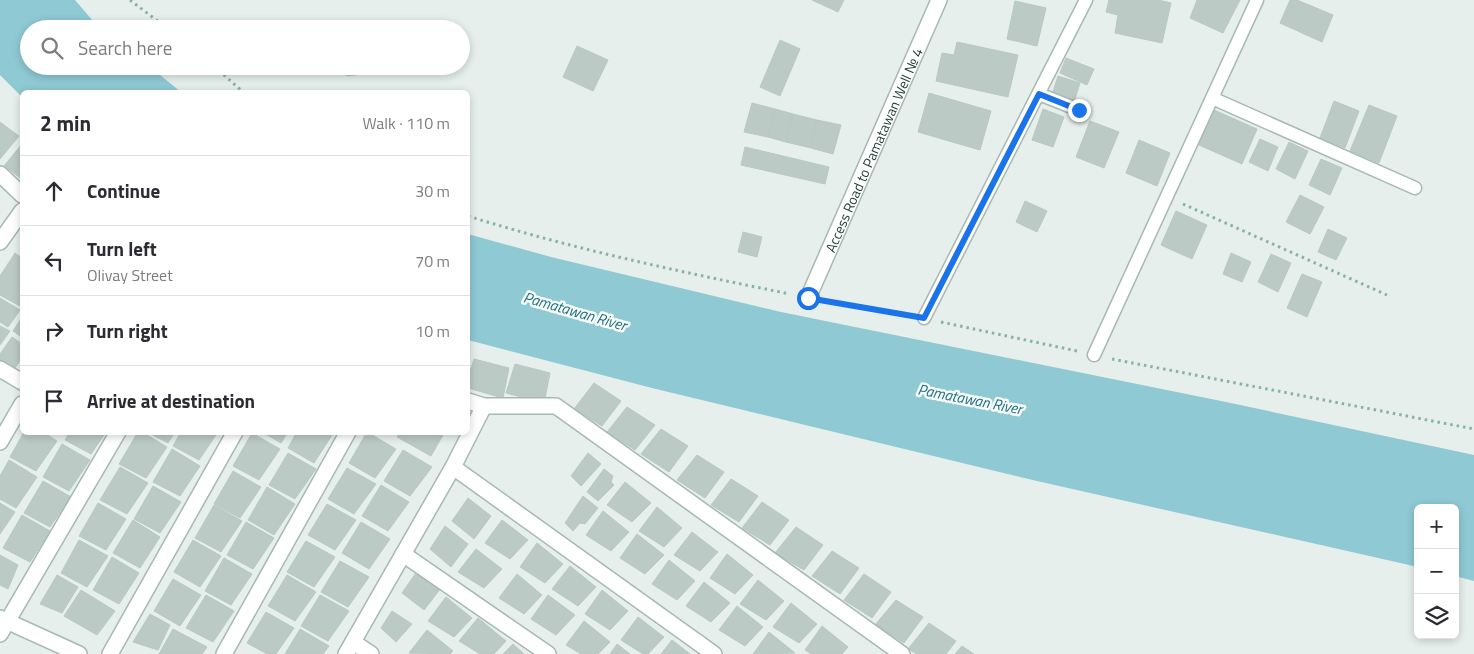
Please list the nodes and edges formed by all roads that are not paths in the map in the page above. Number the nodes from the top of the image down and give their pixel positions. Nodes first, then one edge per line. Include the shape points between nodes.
1 (939, 0) edge
2 (1086, 0) edge
3 (1257, 0) edge
4 (1039, 94) junction
5 (1212, 98) junction
6 (1079, 110) dead end
7 (0, 174) edge
8 (1415, 188) dead end
9 (20, 193) edge
10 (20, 214) edge
11 (0, 242) edge
12 (808, 298) road end
13 (924, 318) road end
14 (1094, 355) road end
15 (0, 369) edge
16 (20, 381) edge
17 (470, 402) edge
18 (484, 406) junction
19 (20, 407) edge
20 (470, 434) edge
21 (116, 435) edge
22 (233, 435) edge
23 (346, 435) edge
24 (469, 435) edge
25 (0, 442) edge
26 (453, 467) junction
27 (404, 554) junction
28 (3, 625) edge
29 (350, 648) edge
30 (78, 654) edge
31 (110, 654) edge
32 (224, 654) edge
33 (371, 654) edge
34 (548, 654) edge
35 (714, 654) edge
36 (902, 654) edge

1 - 12 street, Access Road to Pamatawan Well № 4
2 - 4 lane
3 - 5 lane
4 - 6 lane
4 - 13 lane
5 - 8 lane
5 - 14 lane
7 - 9 street
10 - 11 street
15 - 16 street
17 - 18 street
18 - 20 street
18 - 36 street via 556,406
19 - 25 street
21 - 28 street
22 - 31 street
23 - 32 street
24 - 26 street
26 - 27 street
26 - 35 street
27 - 29 street
27 - 34 street
28 - 30 street
29 - 33 street

